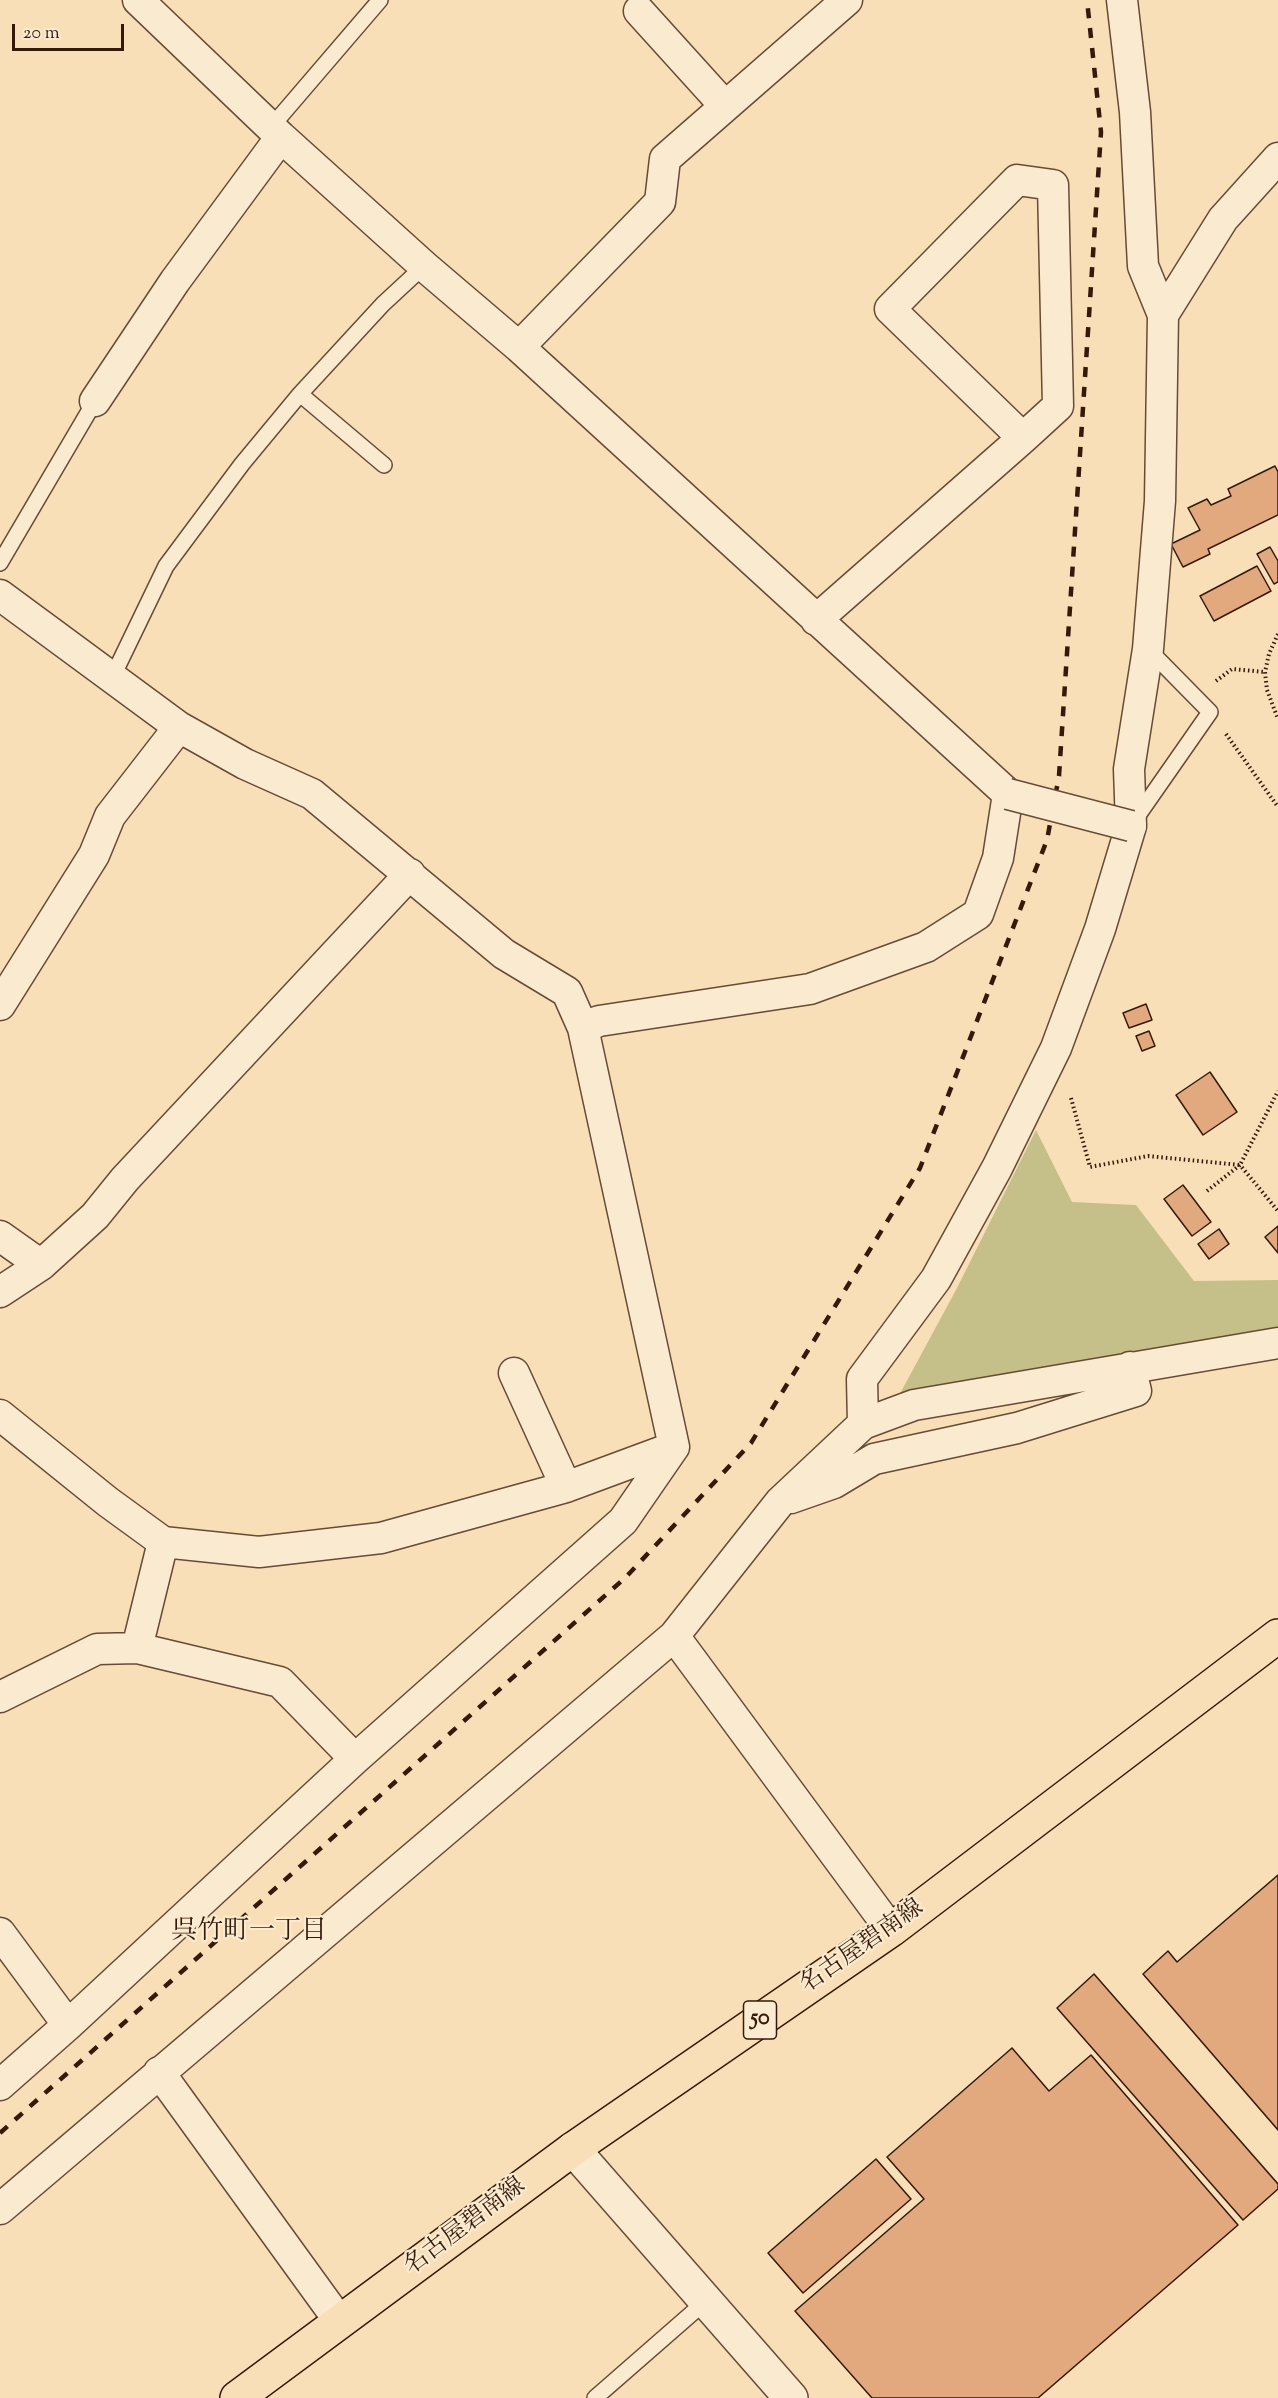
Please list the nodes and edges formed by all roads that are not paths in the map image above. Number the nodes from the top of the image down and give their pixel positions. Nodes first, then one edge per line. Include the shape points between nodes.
1 (138, 0) edge
2 (380, 0) edge
3 (847, 0) edge
4 (1122, 0) edge
5 (639, 11) dead end
6 (725, 106) junction
7 (277, 131) junction
8 (1278, 158) edge
9 (424, 266) junction
10 (1163, 315) junction
11 (519, 347) junction
12 (300, 394) junction
13 (95, 401) joint
14 (1023, 438) junction
15 (384, 465) dead end
16 (0, 563) edge
17 (0, 595) edge
18 (816, 620) junction
19 (1148, 649) junction
20 (112, 678) junction
21 (179, 726) junction
22 (1008, 794) junction
23 (1131, 826) junction
24 (410, 874) junction
25 (0, 1005) edge
26 (583, 1028) junction
27 (0, 1236) edge
28 (41, 1265) junction
29 (0, 1292) edge
30 (1278, 1343) edge
31 (1130, 1367) junction
32 (514, 1373) dead end
33 (0, 1415) edge
34 (863, 1424) junction
35 (674, 1447) junction
36 (566, 1487) junction
37 (780, 1502) junction
38 (163, 1542) junction
39 (674, 1636) junction
40 (1278, 1637) edge
41 (137, 1648) junction
42 (0, 1697) edge
43 (355, 1759) junction
44 (891, 1930) junction
45 (0, 1933) edge
46 (68, 2025) junction
47 (159, 2072) junction
48 (0, 2085) edge
49 (573, 2149) junction
50 (0, 2209) edge
51 (706, 2301) junction
52 (340, 2322) junction
53 (237, 2398) edge
54 (595, 2398) edge
55 (791, 2398) edge

1 - 7 street
2 - 7 lane
3 - 6 street
4 - 10 street via 1135,112 1143,266
5 - 6 street
6 - 11 street via 665,159 660,202
7 - 9 street
7 - 13 street
8 - 10 street via 1223,219
9 - 11 street
9 - 12 lane via 383,303
10 - 19 street via 1160,501
11 - 18 street
12 - 15 lane
12 - 20 lane via 166,566
13 - 16 lane
14 - 14 street via 1058,406 1054,208 1053,185 1017,180 890,309
14 - 18 street
17 - 20 street
18 - 22 street
19 - 23 street via 1129,769
19 - 23 lane via 1210,712
20 - 21 street
21 - 24 street via 245,764 312,794
21 - 25 street via 110,816 94,855
22 - 23 street, bridge
22 - 26 street via 998,858 978,914 926,947 810,989 599,1021
23 - 34 street via 1100,929 1056,1048 936,1279 862,1379
24 - 26 street via 504,954 567,992
24 - 28 street via 125,1179 95,1216
26 - 35 street
27 - 28 street
28 - 29 street
30 - 31 street
31 - 34 street via 914,1405
31 - 37 street via 1136,1391 1017,1428 874,1459 834,1483
32 - 36 street
33 - 38 street
34 - 37 street
35 - 36 street
35 - 43 street via 623,1521
36 - 38 street via 381,1538 260,1552
37 - 39 street
38 - 41 street
39 - 44 street
39 - 47 street
40 - 44 main road, 名古屋碧南線 / 50
41 - 42 street via 97,1649
41 - 43 street via 280,1682
43 - 46 street
44 - 49 main road, 名古屋碧南線 / 50
45 - 46 street
46 - 48 street
47 - 50 street
47 - 52 street
49 - 51 street
49 - 52 main road, 名古屋碧南線 / 50
51 - 54 lane
51 - 55 street
52 - 53 main road, 名古屋碧南線 / 50

